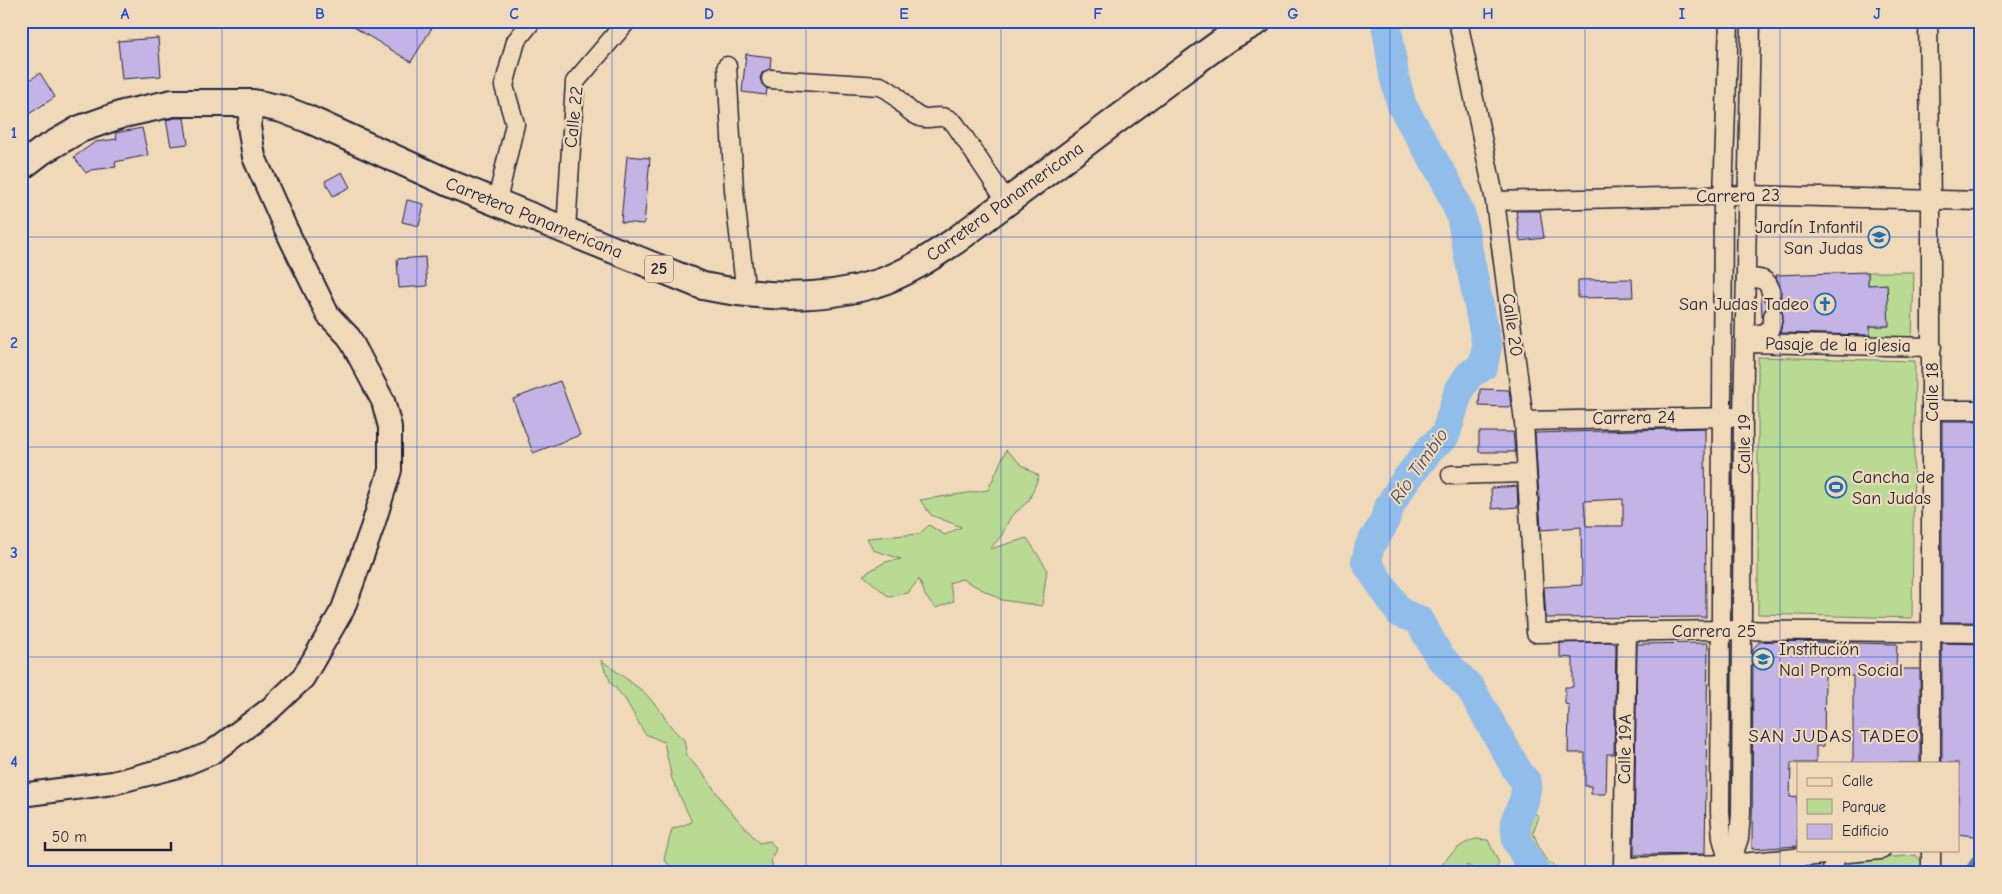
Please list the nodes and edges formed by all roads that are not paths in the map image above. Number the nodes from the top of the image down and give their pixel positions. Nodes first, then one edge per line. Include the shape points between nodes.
1 (532, 21) edge
2 (627, 21) edge
3 (1258, 21) edge
4 (1458, 21) edge
5 (1728, 21) edge
6 (1751, 21) edge
7 (1928, 21) edge
8 (727, 66) dead end
9 (771, 79) dead end
10 (253, 103) junction
11 (21, 167) edge
12 (1747, 195) junction
13 (1724, 196) junction
14 (1931, 199) junction
15 (497, 201) junction
16 (1495, 201) junction
17 (1981, 201) edge
18 (1007, 202) junction
19 (566, 230) junction
20 (1746, 278) junction
21 (1771, 293) dead end
22 (746, 295) junction
23 (1773, 316) dead end
24 (1745, 339) junction
25 (1932, 346) junction
26 (1932, 410) junction
27 (1981, 410) edge
28 (1722, 416) junction
29 (1743, 417) junction
30 (1524, 420) junction
31 (1526, 474) junction
32 (1451, 476) dead end
33 (1722, 630) junction
34 (1627, 631) junction
35 (1744, 631) junction
36 (1536, 633) joint
37 (1931, 633) junction
38 (1981, 633) edge
39 (1931, 762) edge
40 (21, 795) edge
41 (1859, 852) edge
42 (1930, 852) edge
43 (1837, 854) junction
44 (1728, 868) edge
45 (1831, 873) edge
46 (1931, 873) edge

1 - 15 street via 516,41 504,86 515,124
2 - 19 street, Calle 22 via 575,82
3 - 18 highway, Carretera Panamericana / 25 via 1178,73
4 - 16 street, Calle 20
5 - 13 street, Calle 19
6 - 12 street, Calle 19
7 - 14 street, Calle 18
8 - 22 street via 734,190
9 - 18 street via 880,86 893,91 916,115 947,117
10 - 11 highway, Carretera Panamericana / 25 via 174,103 123,114 80,129 42,150
10 - 15 highway, Carretera Panamericana / 25 via 290,112 443,181
10 - 40 main road via 249,126 254,158 328,315 350,337 383,401 390,427 390,470 372,528 342,608 303,678 270,709 211,753 182,764 113,783
12 - 13 street, Carrera 23
12 - 14 street, Carrera 23
12 - 20 street, Calle 19
13 - 16 street, Carrera 23
13 - 28 street, Calle 19
14 - 17 street, Carrera 23
14 - 25 street, Calle 18
15 - 19 highway, Carretera Panamericana / 25
16 - 30 street, Calle 20
18 - 22 highway, Carretera Panamericana / 25 via 956,241 918,264 878,282 838,292 794,296
19 - 22 highway, Carretera Panamericana / 25 via 703,286
20 - 21 street via 1762,278
20 - 24 street, Calle 19
23 - 24 street via 1766,333
24 - 25 street, Pasaje de la iglesia
24 - 29 street, Calle 19
25 - 26 street, Calle 18
26 - 27 street
26 - 37 street, Calle 18
28 - 29 street, Carrera 24
28 - 30 street, Carrera 24
28 - 33 street, Calle 19
29 - 35 street, Calle 19
30 - 31 street, Calle 20
31 - 32 street
31 - 36 street, Calle 20
33 - 34 street, Carrera 25
33 - 35 street, Carrera 25
33 - 44 street, Calle 19 via 1720,812
34 - 36 street, Carrera 25
34 - 44 street, Calle 19A via 1623,867
35 - 37 street, Carrera 25
35 - 44 street, Calle 19 via 1741,814 1739,838
37 - 38 street, Carrera 25
37 - 39 street, Calle 18
41 - 43 street
42 - 46 street
43 - 44 street
43 - 45 street

